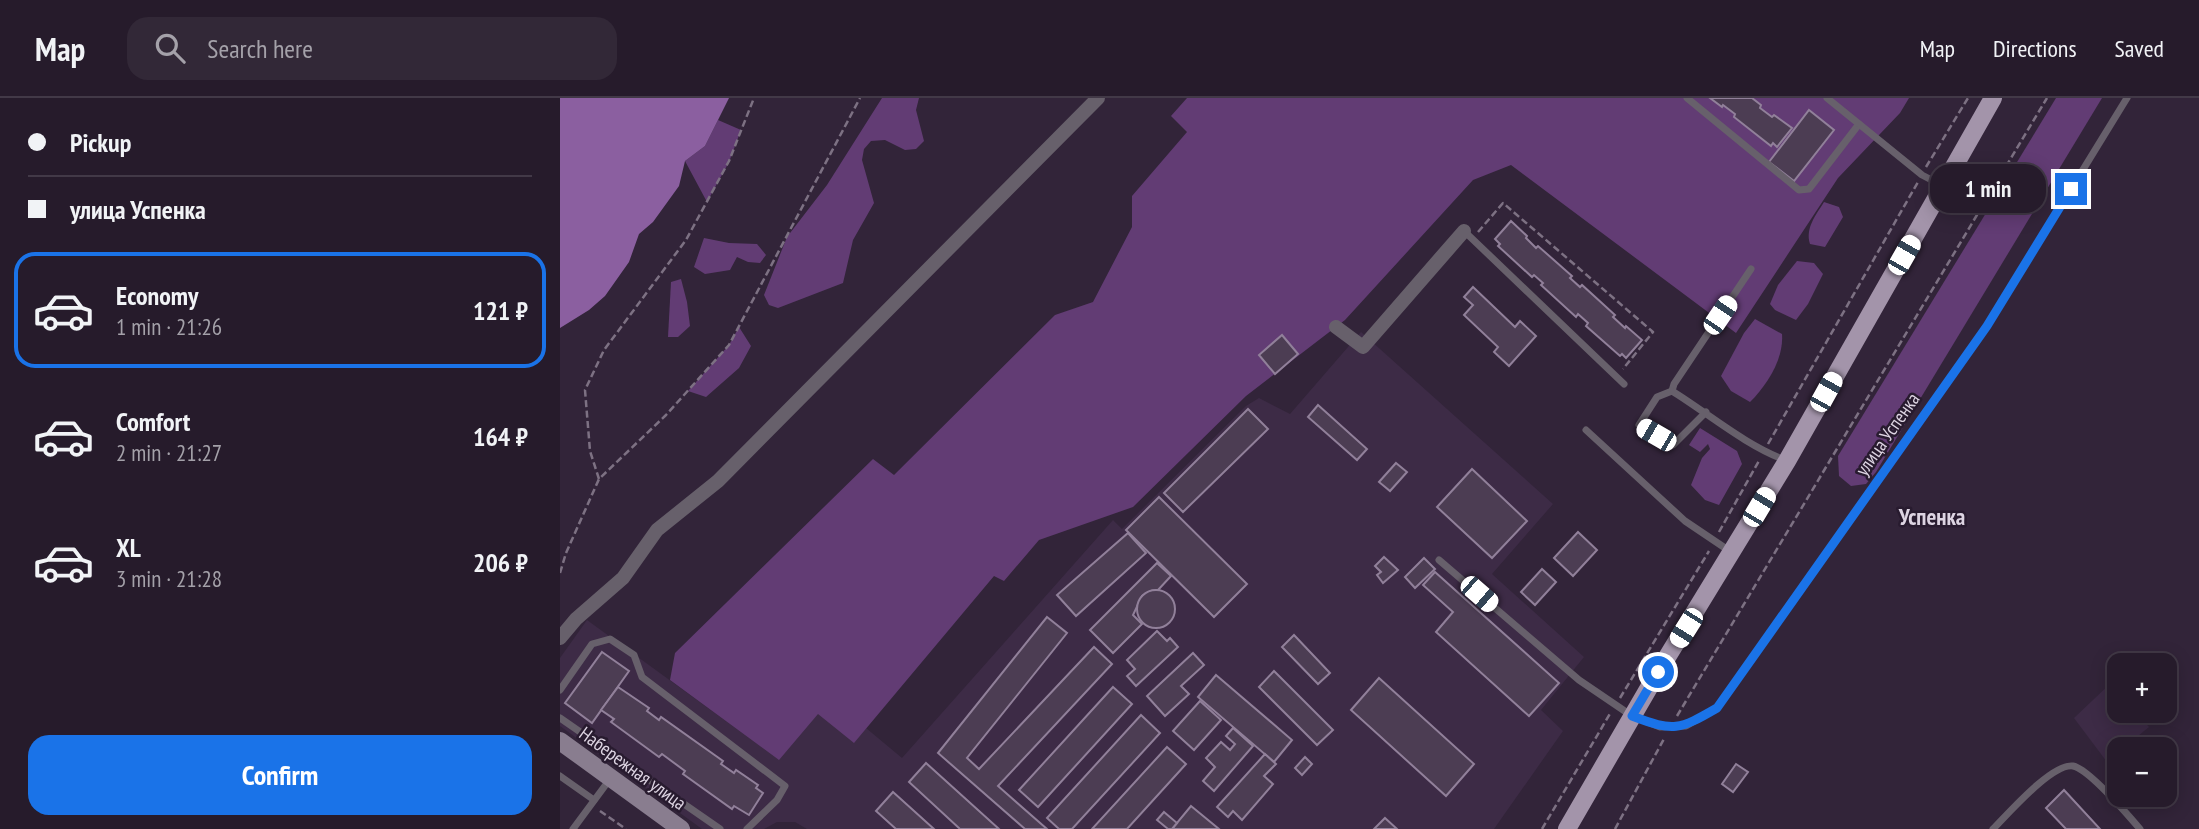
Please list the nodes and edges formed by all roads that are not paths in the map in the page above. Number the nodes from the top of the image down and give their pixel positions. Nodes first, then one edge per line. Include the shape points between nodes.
1 (1098, 98) edge
2 (1687, 98) edge
3 (1827, 98) edge
4 (1993, 98) edge
5 (2127, 98) edge
6 (1859, 124) junction
7 (1943, 186) junction
8 (1471, 231) joint
9 (1751, 269) dead end
10 (1336, 327) dead end
11 (1624, 384) dead end
12 (1672, 391) junction
13 (1706, 412) junction
14 (1586, 430) dead end
15 (1787, 461) junction
16 (1732, 553) junction
17 (1439, 559) dead end
18 (560, 638) edge
19 (560, 690) edge
20 (1632, 716) junction
21 (560, 718) edge
22 (560, 741) edge
23 (560, 776) edge
24 (611, 778) junction
25 (594, 800) junction
26 (573, 829) edge
27 (681, 829) edge
28 (720, 829) edge
29 (747, 829) edge
30 (1567, 829) edge
31 (1993, 829) edge
32 (2140, 829) edge

1 - 18 street via 718,481 657,530 623,578
2 - 6 lane via 1799,190 1810,189
3 - 6 lane
4 - 7 main road
5 - 20 lane, улица Успенка via 1987,326 1717,708 1686,726 1660,727
6 - 7 lane via 1922,175
7 - 15 main road
8 - 10 street via 1363,346
8 - 11 lane
9 - 12 lane
12 - 13 lane
12 - 13 lane via 1657,397 1639,425 1673,445
13 - 15 lane via 1763,452
14 - 16 lane via 1685,521
15 - 16 main road
16 - 20 main road
17 - 20 lane via 1579,680
19 - 29 lane via 592,644 610,639 634,655 642,677 785,786
20 - 30 main road
21 - 28 lane
22 - 24 main road, Набережная улица
23 - 25 lane
24 - 25 lane
24 - 27 main road, Набережная улица
25 - 26 lane
31 - 32 lane via 2064,766 2076,766 2090,776

